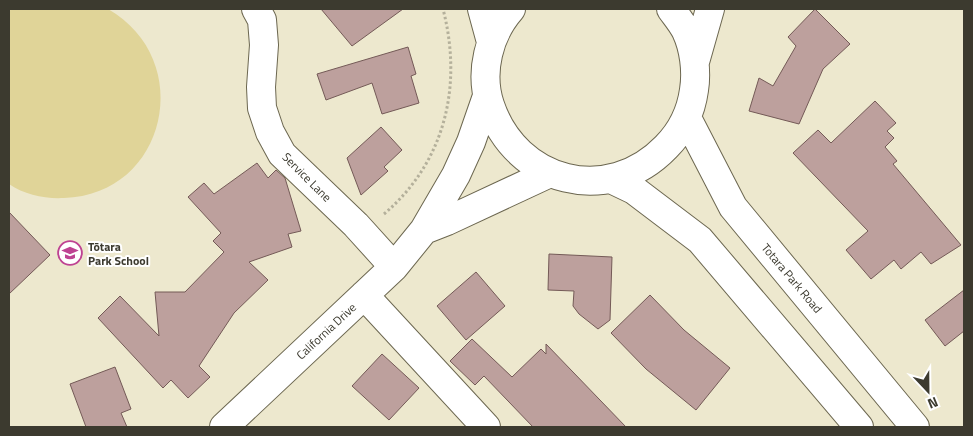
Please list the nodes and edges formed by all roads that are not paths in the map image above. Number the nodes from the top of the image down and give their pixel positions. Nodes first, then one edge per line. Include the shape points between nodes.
1 (256, 9) edge
2 (482, 9) edge
3 (511, 9) edge
4 (671, 9) edge
5 (710, 9) edge
6 (491, 42) junction
7 (695, 62) junction
8 (487, 96) junction
9 (687, 118) junction
10 (550, 172) junction
11 (611, 179) junction
12 (424, 230) junction
13 (394, 267) junction
14 (364, 295) junction
15 (224, 427) edge
16 (486, 427) edge
17 (859, 427) edge
18 (915, 427) edge

1 - 13 street, Service Lane via 262,20 264,45 262,108 270,132 282,154 356,225
2 - 6 street
3 - 6 street
4 - 7 street via 686,32
5 - 7 street
6 - 8 street via 487,60
7 - 9 street via 693,100
8 - 10 street via 495,120 509,142 527,160
8 - 12 street, California Drive via 456,175
9 - 11 street via 674,140 656,158 635,171
9 - 18 street, Totara Park Road via 733,207
10 - 11 street via 590,181
10 - 12 street, California Drive
11 - 17 street via 634,190 700,240
12 - 13 street, California Drive
13 - 14 street, California Drive
14 - 15 street, California Drive
14 - 16 street

